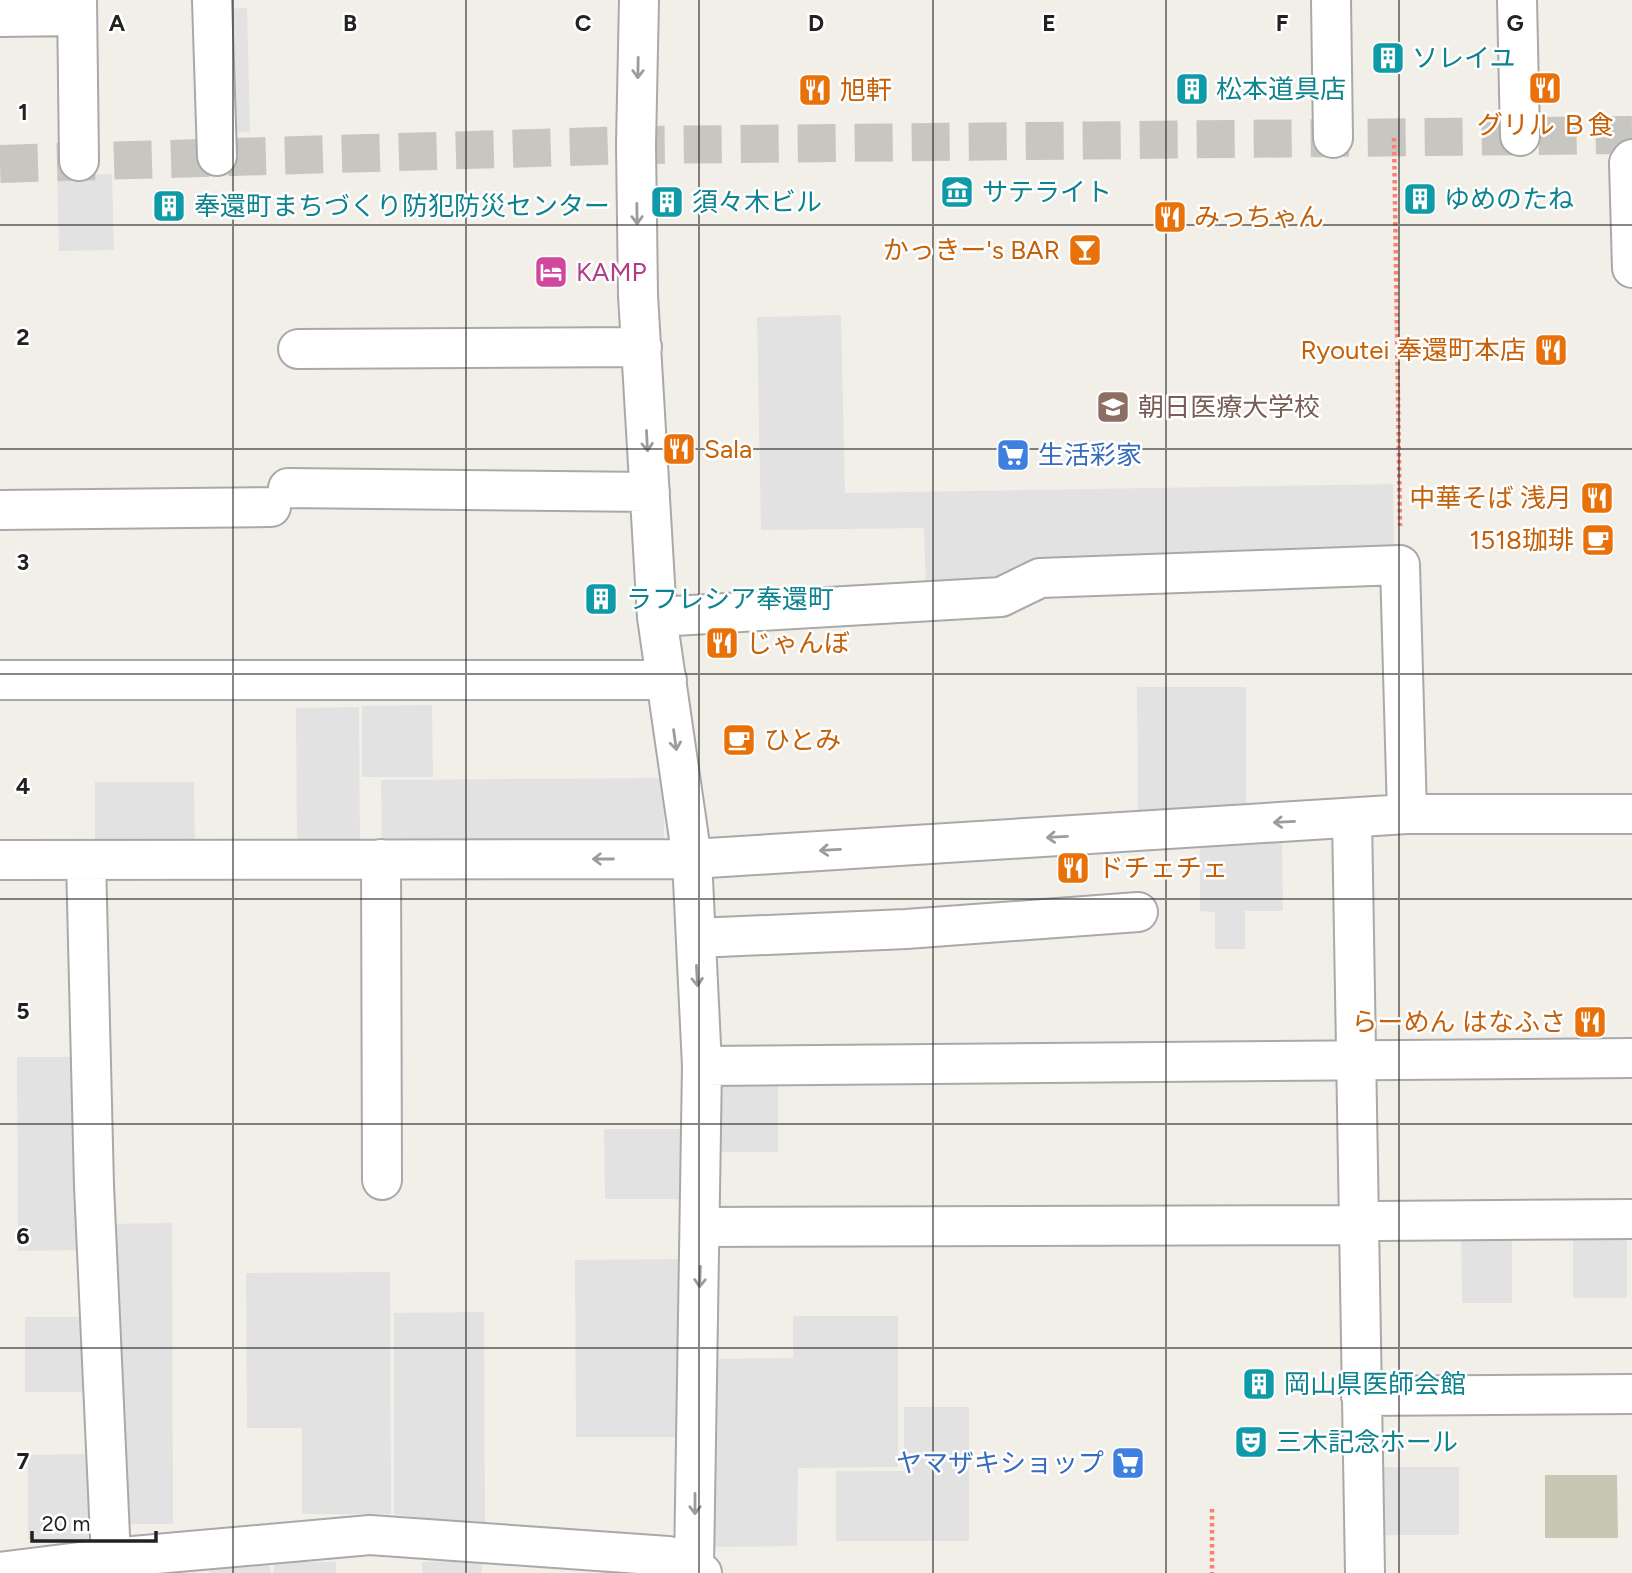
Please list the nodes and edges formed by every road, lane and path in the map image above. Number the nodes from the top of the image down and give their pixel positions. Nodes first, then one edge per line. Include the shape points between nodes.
1 (212, 0) edge
2 (222, 0) edge
3 (639, 0) edge
4 (1331, 0) edge
5 (1517, 0) edge
6 (77, 8) edge
7 (0, 17) edge
8 (1520, 136) dead end
9 (1333, 138) dead end
10 (1394, 138) dead end
11 (217, 156) dead end
12 (1632, 159) edge
13 (79, 161) dead end
14 (1632, 268) edge
15 (642, 347) junction
16 (298, 349) dead end
17 (650, 492) junction
18 (0, 510) edge
19 (1400, 565) junction
20 (657, 617) junction
21 (0, 680) edge
22 (667, 680) junction
23 (1407, 814) junction
24 (1632, 814) edge
25 (1352, 818) junction
26 (381, 859) junction
27 (692, 859) junction
28 (0, 860) edge
29 (86, 860) junction
30 (1138, 912) dead end
31 (696, 938) junction
32 (1632, 1058) edge
33 (1355, 1061) junction
34 (702, 1066) junction
35 (382, 1180) dead end
36 (1632, 1219) edge
37 (1358, 1225) junction
38 (702, 1227) junction
39 (1632, 1394) edge
40 (1361, 1396) junction
41 (1212, 1509) dead end
42 (111, 1558) junction
43 (698, 1570) edge
44 (0, 1572) edge
45 (1212, 1573) edge
46 (1365, 1573) edge

1 - 2 street
1 - 11 street
3 -> 15 street via 636,145
4 - 9 street
5 - 8 street
6 - 7 street
6 - 13 street
10 - 19 path
12 - 14 street
15 - 16 street
15 -> 17 street
17 - 18 street via 279,497
17 - 20 street
19 - 20 street via 1040,578 1001,597
19 - 23 street
20 - 22 street
21 - 22 street
22 -> 27 street
23 - 24 street
23 - 25 street
25 -> 27 street
25 - 33 street
27 -> 26 street
26 - 29 street
26 - 35 street
27 - 31 street
28 - 29 street
29 - 42 street via 94,1185
30 - 31 street
31 -> 34 street
32 - 33 street
33 - 34 street
33 - 37 street
34 - 38 street
36 - 37 street via 1377,1221
37 - 38 street
37 - 40 street
38 -> 43 street
39 - 40 street
40 - 46 street
41 - 45 path
42 - 43 street via 370,1535 668,1556
42 - 44 street

